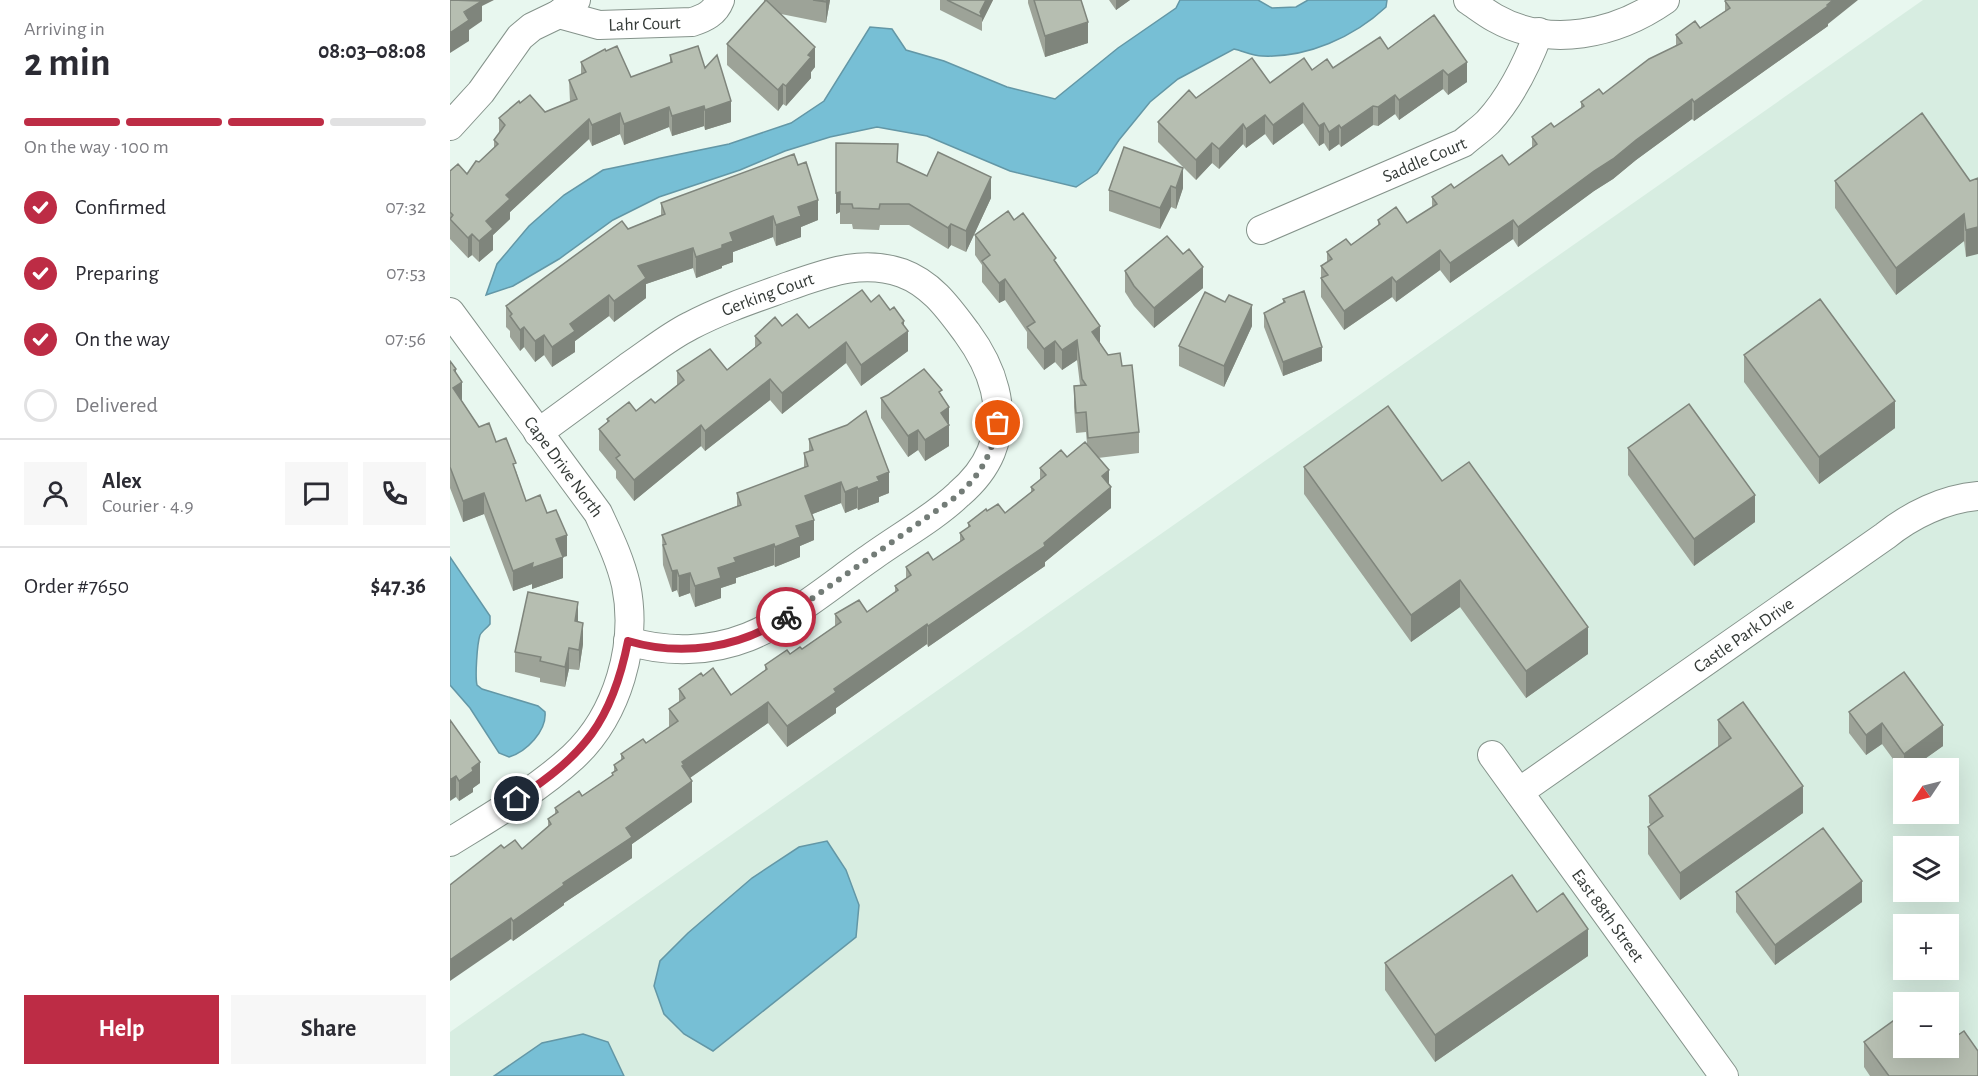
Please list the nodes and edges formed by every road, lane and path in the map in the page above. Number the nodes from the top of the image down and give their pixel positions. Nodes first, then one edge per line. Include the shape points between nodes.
1 (720, 0) edge
2 (1468, 0) edge
3 (1665, 0) edge
4 (567, 7) edge
5 (1539, 32) junction
6 (450, 126) edge
7 (1262, 230) dead end
8 (450, 312) edge
9 (538, 432) junction
10 (1978, 496) edge
11 (628, 641) junction
12 (1492, 755) dead end
13 (1519, 792) junction
14 (450, 842) edge
15 (1724, 1076) edge

1 - 4 street, Lahr Court via 713,12 692,22 599,25
2 - 5 street via 1496,19
3 - 5 street via 1616,27 1573,35
4 - 6 street, Lahr Court via 520,37 481,92
5 - 7 street, Saddle Court via 1525,69 1505,99 1488,122 1463,142
8 - 9 street, Cape Drive North
9 - 11 street, Cape Drive North via 609,533 626,586
9 - 11 street, Gerking Court via 688,327 728,308 855,267 904,273 928,287 952,312 988,368 998,402 995,438 977,476 953,500 788,615 748,637 716,646 682,649
10 - 13 street, Castle Park Drive via 1941,504 1901,523
11 - 14 street, Cape Drive North via 610,705 586,744 529,791
12 - 13 street, East 88th Street
13 - 15 street, East 88th Street

